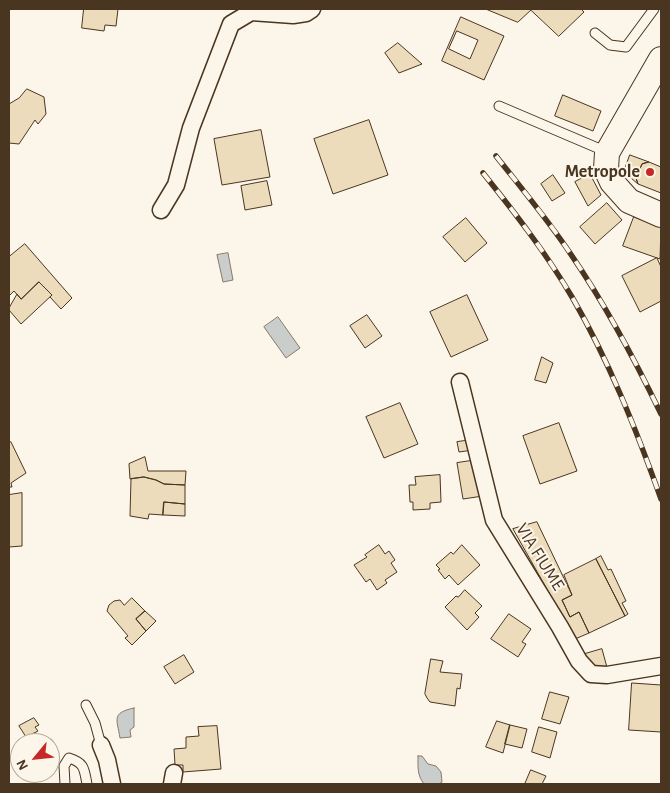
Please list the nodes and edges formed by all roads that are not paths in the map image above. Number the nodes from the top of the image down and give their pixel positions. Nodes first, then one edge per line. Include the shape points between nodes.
1 (312, 9) edge
2 (654, 9) edge
3 (595, 33) dead end
4 (661, 59) edge
5 (499, 106) dead end
6 (608, 152) junction
7 (161, 210) dead end
8 (661, 215) edge
9 (460, 382) dead end
10 (661, 666) edge
11 (86, 705) dead end
12 (101, 745) joint
13 (64, 784) edge
14 (87, 784) edge
15 (112, 784) edge

1 - 7 street via 293,15 251,12 231,24 191,128 176,184
2 - 3 lane via 626,47 610,45
4 - 6 main road
5 - 6 lane
6 - 8 main road via 606,169 612,182 629,201
9 - 10 street, VIA FIUME via 494,520 580,661 591,674 607,675
11 - 12 lane
12 - 15 street
13 - 14 lane via 64,766 69,758 83,765

